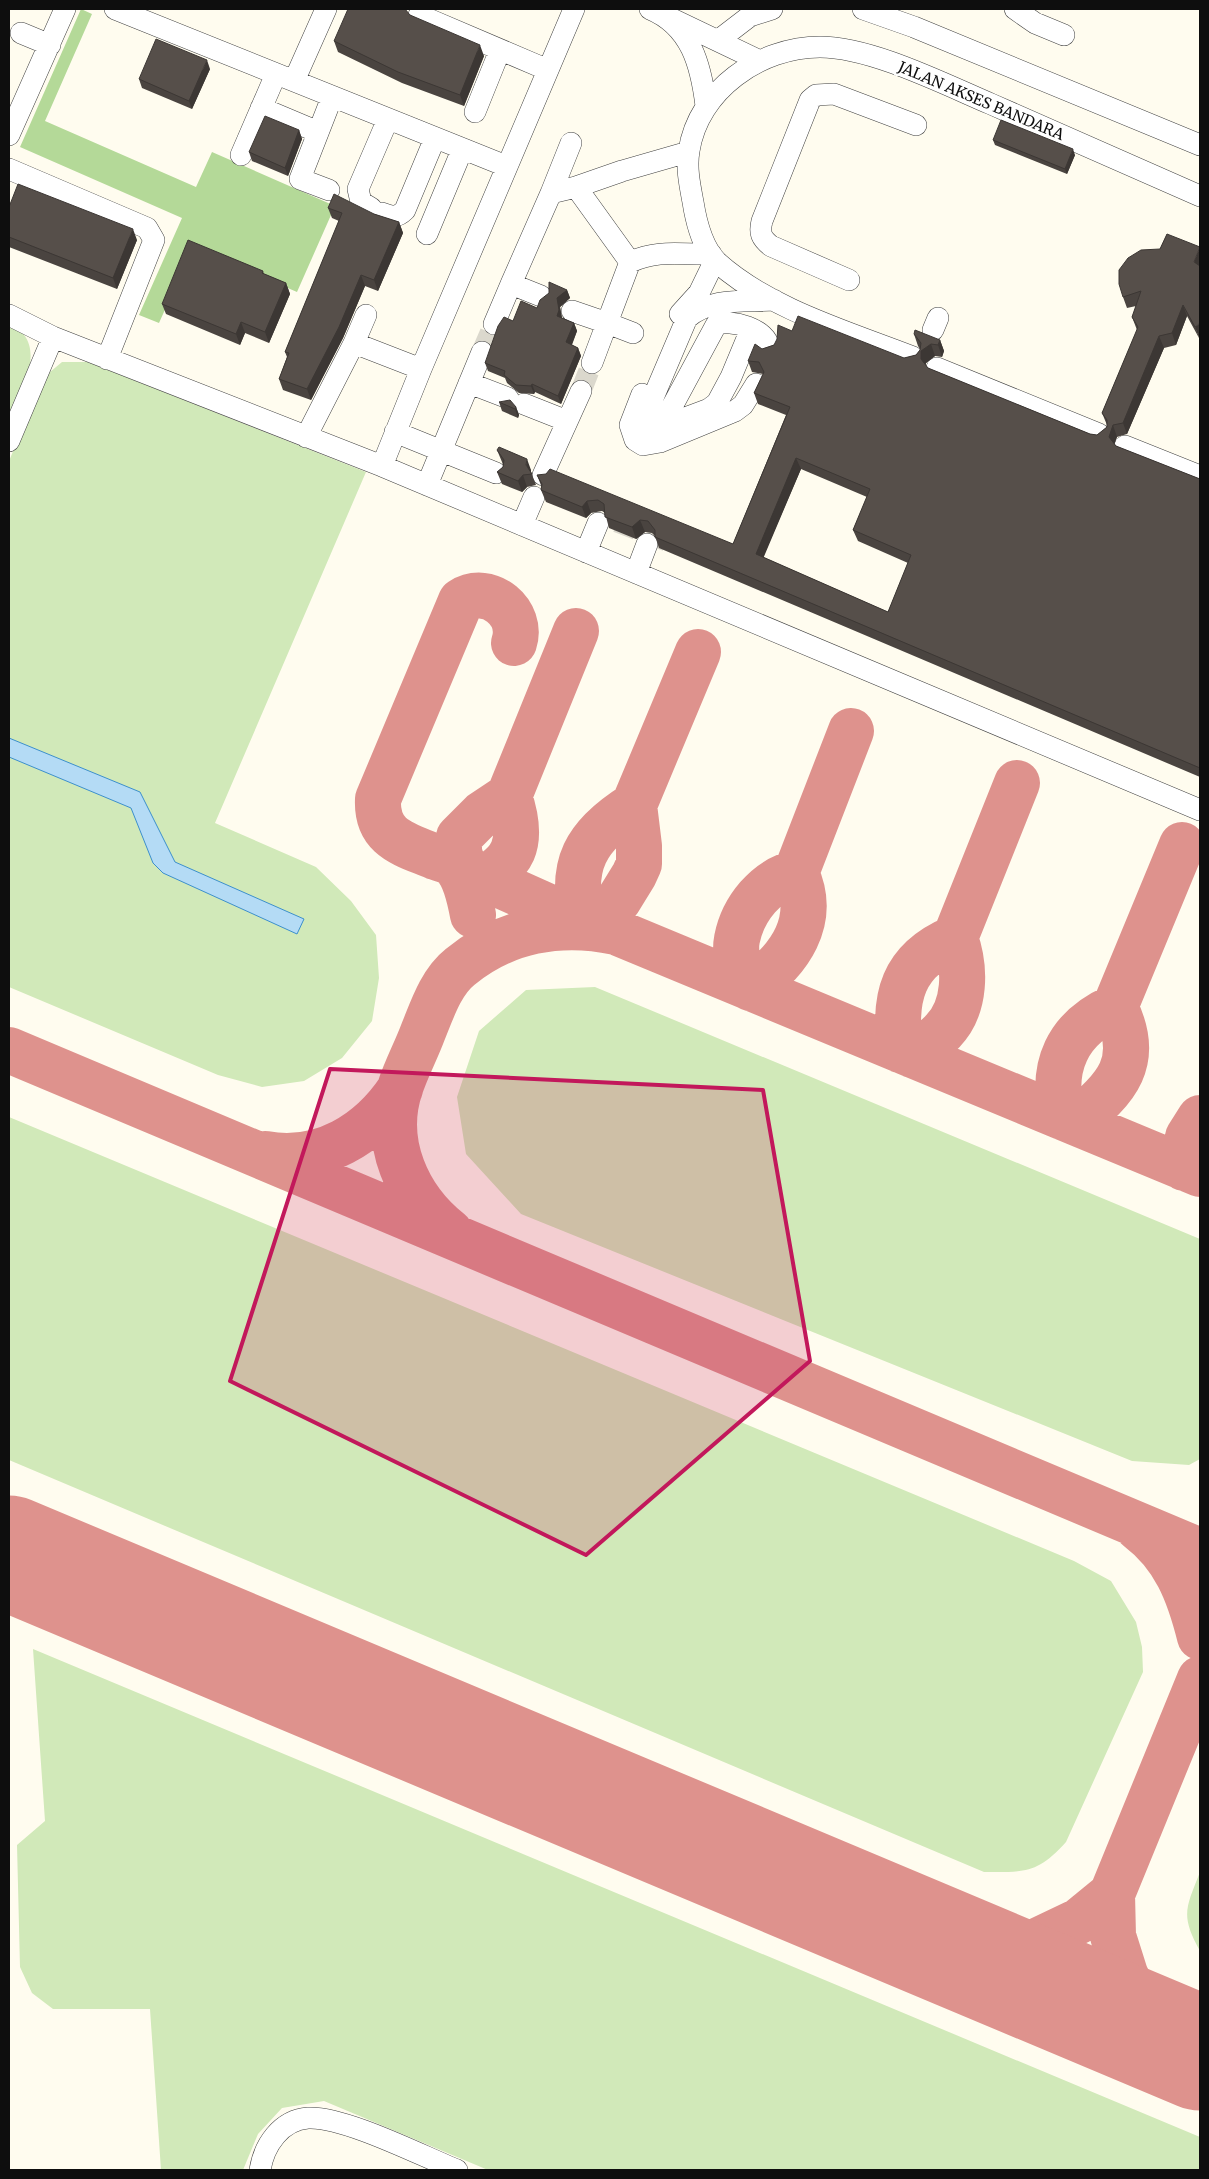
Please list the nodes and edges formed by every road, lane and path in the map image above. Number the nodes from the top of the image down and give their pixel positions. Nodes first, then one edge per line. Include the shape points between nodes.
1 (65, 9) edge
2 (115, 9) edge
3 (326, 9) edge
4 (574, 9) edge
5 (772, 9) edge
6 (863, 9) edge
7 (1015, 9) edge
8 (660, 11) edge
9 (886, 12) edge
10 (419, 15) dead end
11 (152, 16) edge
12 (21, 33) dead end
13 (1064, 35) dead end
14 (720, 39) junction
15 (50, 44) junction
16 (500, 50) junction
17 (760, 60) junction
18 (548, 70) junction
19 (285, 77) junction
20 (332, 96) junction
21 (706, 106) junction
22 (261, 108) junction
23 (475, 112) dead end
24 (388, 119) junction
25 (916, 125) dead end
26 (318, 132) junction
27 (9, 135) edge
28 (435, 138) junction
29 (571, 143) dead end
30 (1200, 145) edge
31 (462, 150) junction
32 (688, 152) junction
33 (241, 155) dead end
34 (506, 166) junction
35 (9, 168) edge
36 (576, 187) junction
37 (329, 190) dead end
38 (551, 193) junction
39 (1200, 196) edge
40 (427, 234) dead end
41 (713, 257) junction
42 (630, 262) junction
43 (849, 280) dead end
44 (511, 284) junction
45 (541, 296) dead end
46 (774, 300) junction
47 (572, 311) dead end
48 (9, 315) edge
49 (366, 315) dead end
50 (608, 323) junction
51 (494, 324) tunnel mouth
52 (751, 329) junction
53 (634, 333) dead end
54 (53, 337) junction
55 (354, 343) junction
56 (769, 348) edge
57 (482, 352) tunnel mouth
58 (913, 357) edge
59 (107, 359) junction
60 (592, 363) tunnel mouth
61 (937, 368) dead end
62 (421, 369) junction
63 (469, 383) junction
64 (756, 384) edge
65 (581, 391) tunnel mouth
66 (567, 421) junction
67 (662, 427) junction
68 (395, 432) junction
69 (1099, 434) edge
70 (306, 437) junction
71 (9, 441) edge
72 (1125, 446) dead end
73 (442, 451) junction
74 (382, 466) junction
75 (496, 473) edge
76 (543, 475) edge
77 (1200, 476) edge
78 (427, 485) junction
79 (534, 497) dead end
80 (598, 523) dead end
81 (522, 525) junction
82 (647, 544) dead end
83 (586, 552) junction
84 (636, 573) junction
85 (1200, 810) edge
86 (260, 2170) edge
87 (457, 2170) edge

1 - 15 street
2 - 11 street
3 - 19 street
4 - 18 street
5 - 14 street via 750,16
6 - 9 street
7 - 13 street via 1035,23
8 - 14 street
8 - 21 street via 684,37 698,59
9 - 30 street
10 - 16 street
11 - 19 street
12 - 15 street
14 - 17 street
15 - 27 street
16 - 18 street
16 - 23 street
17 - 21 street, JALAN AKSES BANDARA via 722,86
17 - 39 street, JALAN AKSES BANDARA via 785,52 820,47 858,53 911,69
18 - 34 street
19 - 20 street
19 - 22 street
20 - 24 street
20 - 26 street
21 - 32 street, JALAN AKSES BANDARA
22 - 26 street
22 - 33 street
24 - 28 street
24 - 28 street via 358,189 361,202 376,211 393,217 405,210
25 - 43 street via 834,94 816,95 810,100 760,231 762,239 771,246
26 - 37 street via 300,179
28 - 31 street
29 - 38 street
31 - 34 street
31 - 40 street
32 - 36 street
32 - 41 street, JALAN AKSES BANDARA via 695,214
34 - 62 street
35 - 59 street via 147,228 154,240
36 - 38 street
36 - 42 street
38 - 44 street
41 - 42 street via 662,252
41 - 46 street, JALAN AKSES BANDARA
41 - 64 street via 699,293 680,315 650,374 630,425 635,440 643,445 660,442 735,411 743,405
42 - 50 street
44 - 45 street
44 - 51 street
46 - 58 street, JALAN AKSES BANDARA
46 - 67 street via 711,304 687,318 647,412 646,422 652,428
47 - 50 street
48 - 54 street
49 - 55 street
50 - 53 street
50 - 60 street
52 - 56 street via 762,334
52 - 67 street via 717,403
52 - 67 street via 726,322 716,324
54 - 59 street
54 - 71 street
55 - 62 street
55 - 70 street
57 - 63 street
59 - 70 street
61 - 69 street
62 - 68 street
63 - 66 street
63 - 73 street
65 - 66 street
66 - 76 street
68 - 73 street
68 - 74 street
70 - 74 street
72 - 77 street
73 - 75 street
73 - 78 street
74 - 78 street
78 - 81 street
79 - 81 street
80 - 83 street
81 - 83 street
82 - 84 street
83 - 84 street
84 - 85 street
86 - 87 street via 262,2157 272,2140 288,2123 309,2118 354,2128

